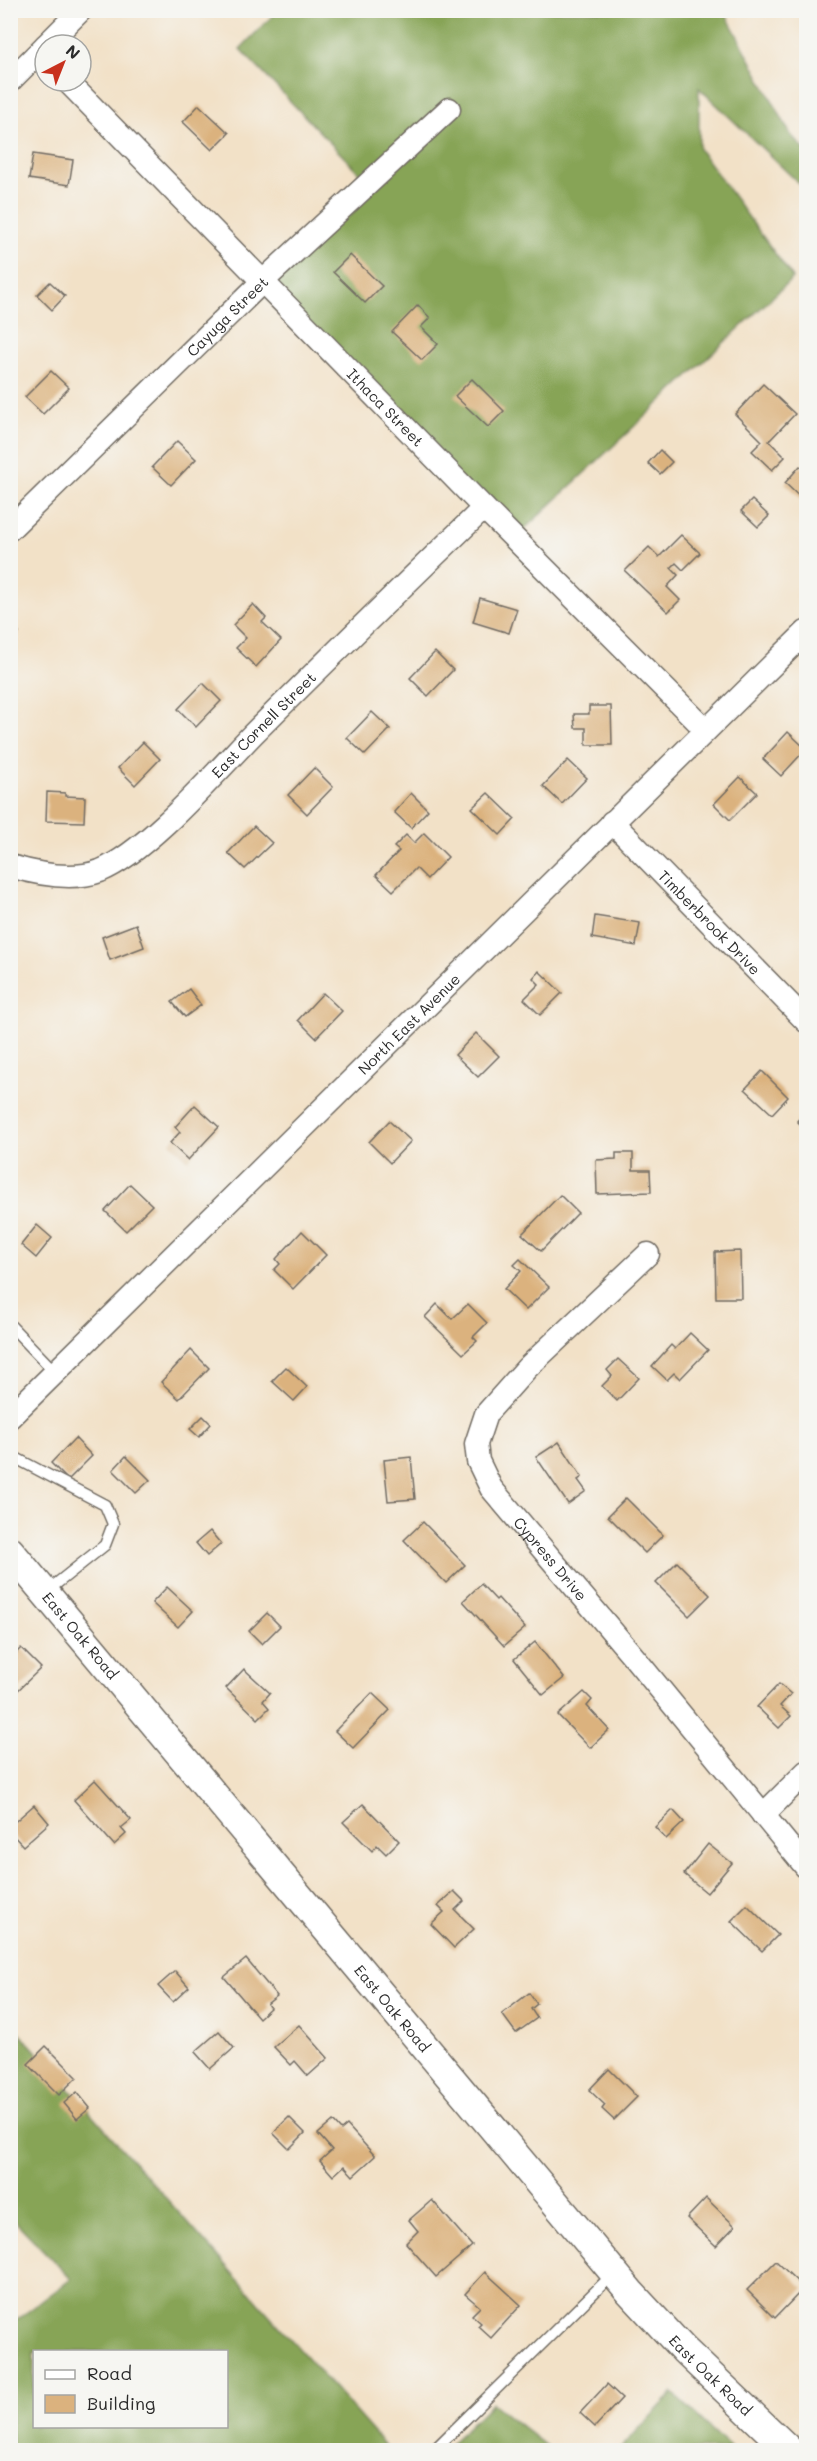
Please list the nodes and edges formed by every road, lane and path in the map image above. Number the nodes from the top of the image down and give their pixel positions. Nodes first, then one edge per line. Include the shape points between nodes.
1 (81, 10) edge
2 (60, 33) edge
3 (33, 60) edge
4 (10, 81) edge
5 (79, 93) edge
6 (449, 109) dead end
7 (263, 281) junction
8 (484, 507) junction
9 (10, 529) edge
10 (807, 632) edge
11 (706, 730) junction
12 (612, 822) junction
13 (10, 866) edge
14 (807, 1021) edge
15 (648, 1254) dead end
16 (10, 1325) edge
17 (57, 1373) junction
18 (10, 1417) edge
19 (10, 1455) edge
20 (10, 1551) edge
21 (45, 1592) junction
22 (807, 1772) edge
23 (764, 1815) junction
24 (807, 1867) edge
25 (614, 2272) junction
26 (434, 2451) edge
27 (789, 2451) edge

1 - 2 street
3 - 4 street
5 - 7 street, Ithaca Street
6 - 7 street, Cayuga Street
7 - 8 street, Ithaca Street
7 - 9 street, Cayuga Street
8 - 11 street, Ithaca Street
8 - 13 street, East Cornell Street via 167,821 129,853 100,871 77,875
10 - 11 street, North East Avenue
11 - 12 street, North East Avenue
12 - 14 street, Timberbrook Drive
12 - 17 street, North East Avenue
15 - 23 street, Cypress Drive via 499,1398 486,1414 476,1444 478,1461 491,1488
16 - 17 lane
17 - 18 street, North East Avenue
19 - 21 lane via 105,1505 113,1524 105,1545
20 - 21 street, East Oak Road
21 - 25 street, East Oak Road
22 - 23 street
23 - 24 street, Cypress Drive
25 - 26 lane
25 - 27 street, East Oak Road via 684,2350

